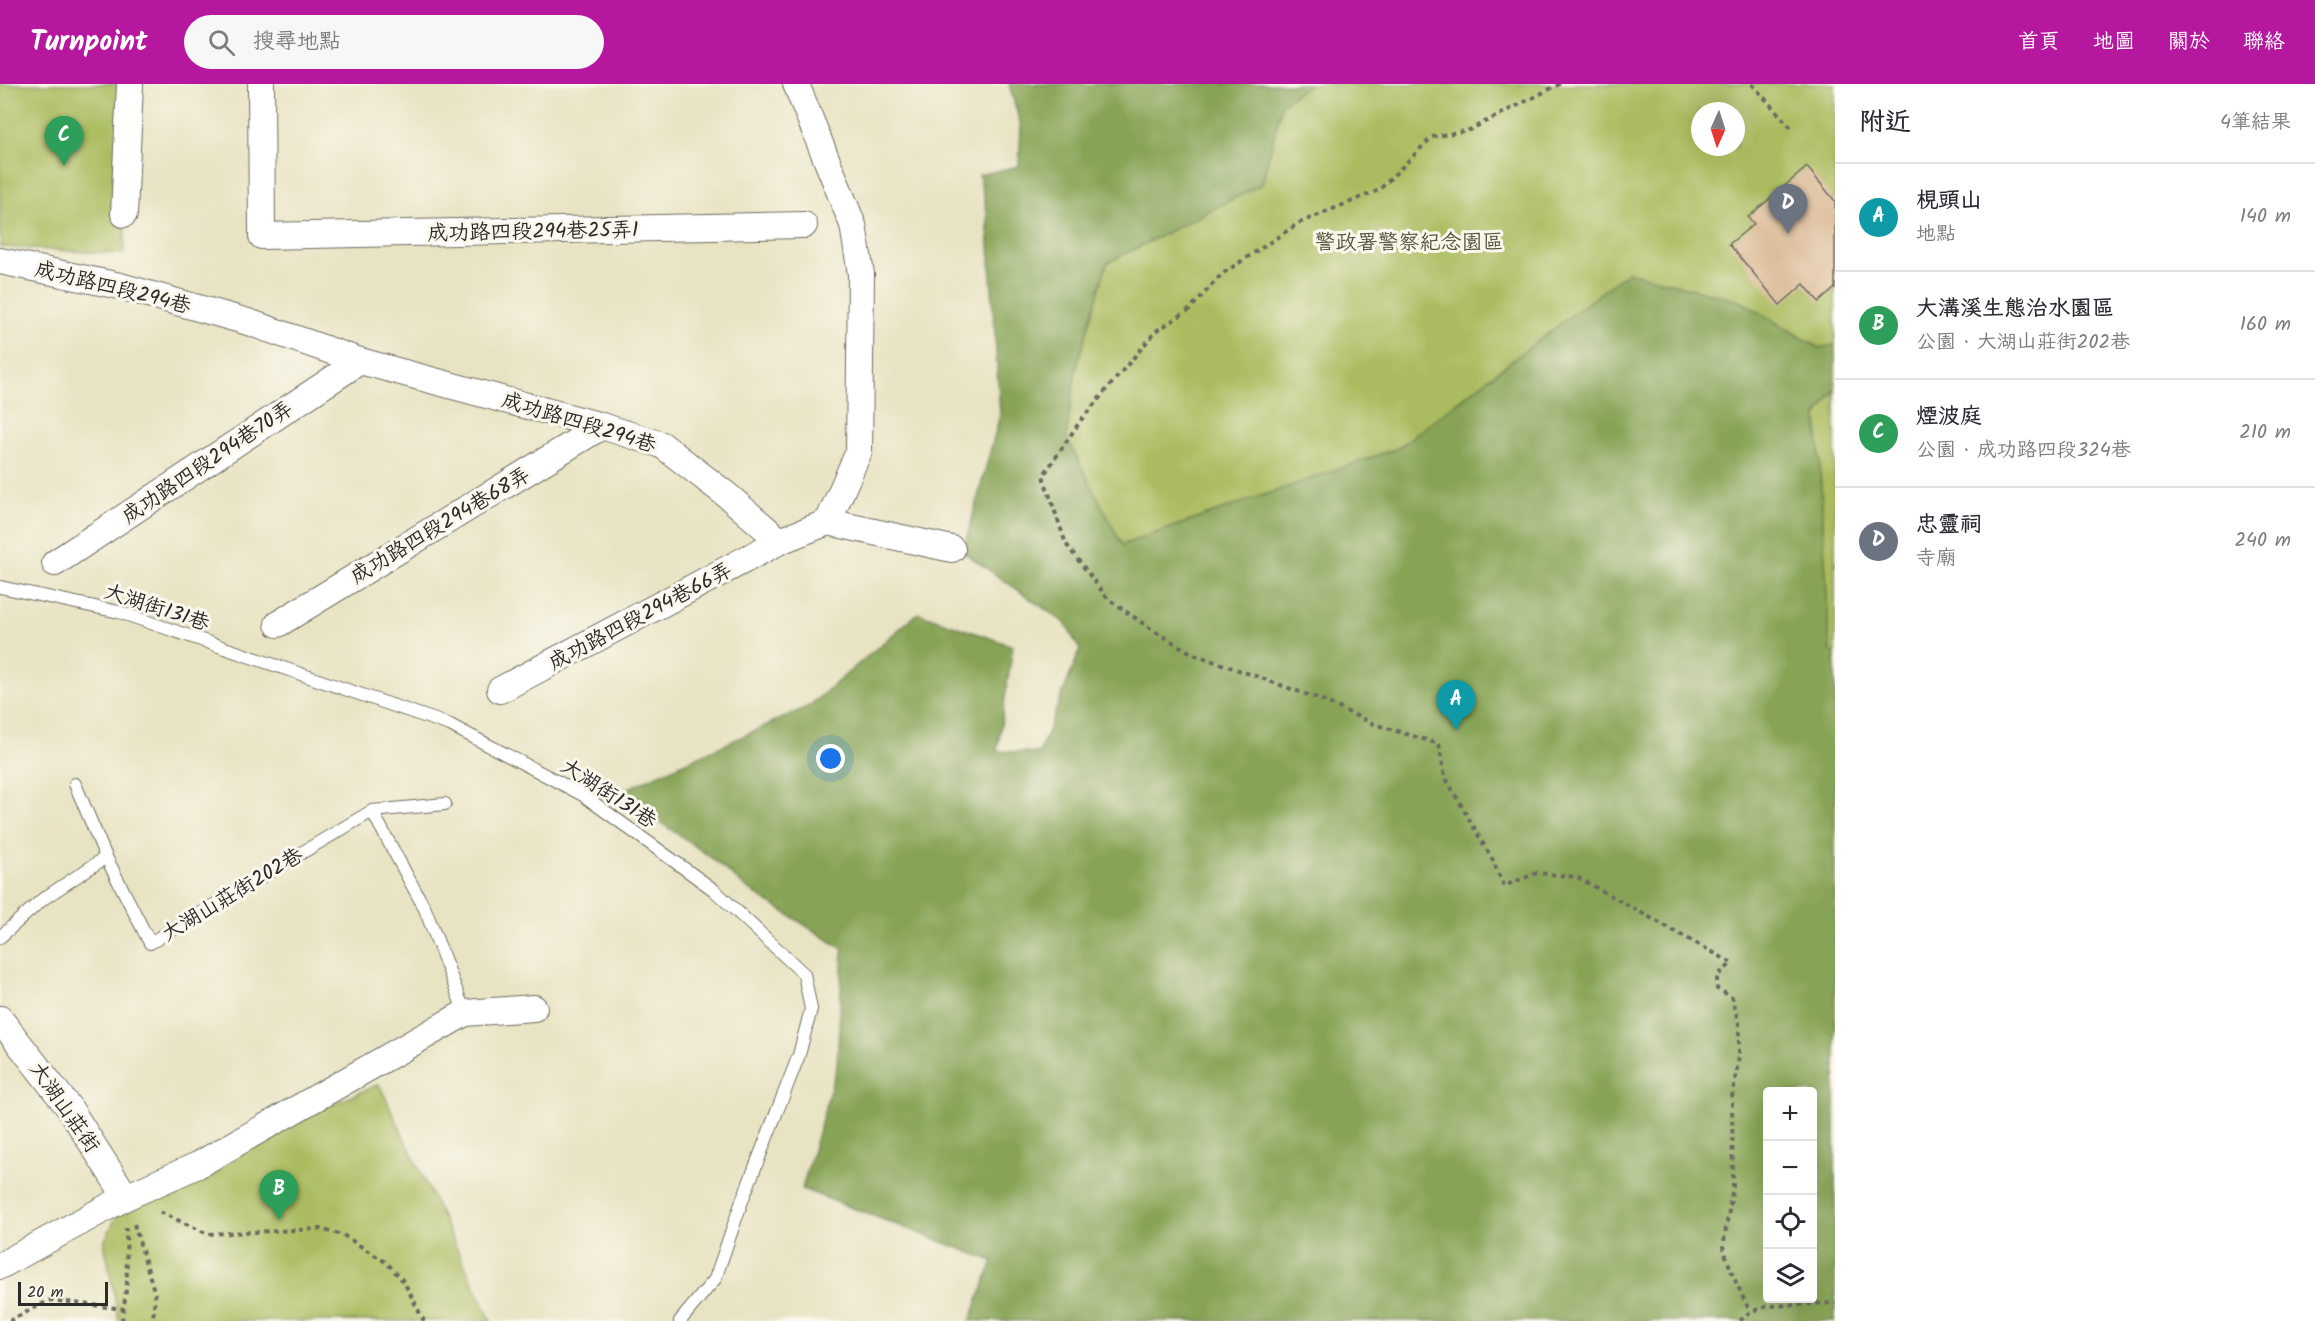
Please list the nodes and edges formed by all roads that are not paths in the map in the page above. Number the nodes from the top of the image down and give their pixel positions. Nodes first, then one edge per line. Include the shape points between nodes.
1 (130, 84) edge
2 (261, 84) edge
3 (796, 84) edge
4 (124, 214) dead end
5 (804, 225) dead end
6 (0, 261) edge
7 (360, 360) junction
8 (602, 426) junction
9 (828, 522) junction
10 (780, 541) junction
11 (951, 549) dead end
12 (55, 563) dead end
13 (0, 587) edge
14 (278, 624) dead end
15 (500, 690) dead end
16 (75, 784) dead end
17 (445, 804) dead end
18 (372, 812) junction
19 (106, 857) junction
20 (0, 937) edge
21 (534, 1008) dead end
22 (465, 1013) junction
23 (0, 1018) edge
24 (126, 1197) junction
25 (0, 1266) edge
26 (680, 1321) edge

1 - 4 street
2 - 5 street, 成功路四段294巷25弄1 via 262,236
3 - 9 street via 853,225 861,274 859,451
6 - 7 street, 成功路四段294巷 via 141,292 248,322
7 - 8 street, 成功路四段294巷
7 - 12 street, 成功路四段294巷70弄
8 - 10 street, 成功路四段294巷 via 662,445
8 - 14 street, 成功路四段294巷68弄
9 - 10 street
9 - 11 street
10 - 15 street, 成功路四段294巷66弄
13 - 26 lane, 大湖街131巷 via 119,612 450,725 583,795 714,890 804,974 811,1009 799,1055 715,1279
16 - 19 lane, 大湖山莊街202巷
17 - 18 lane, 大湖山莊街202巷
18 - 19 lane, 大湖山莊街202巷 via 150,943
18 - 22 lane via 425,909
19 - 20 lane via 43,899
21 - 22 street
22 - 24 street via 198,1165
23 - 24 street, 大湖山莊街 via 70,1109
24 - 25 street

